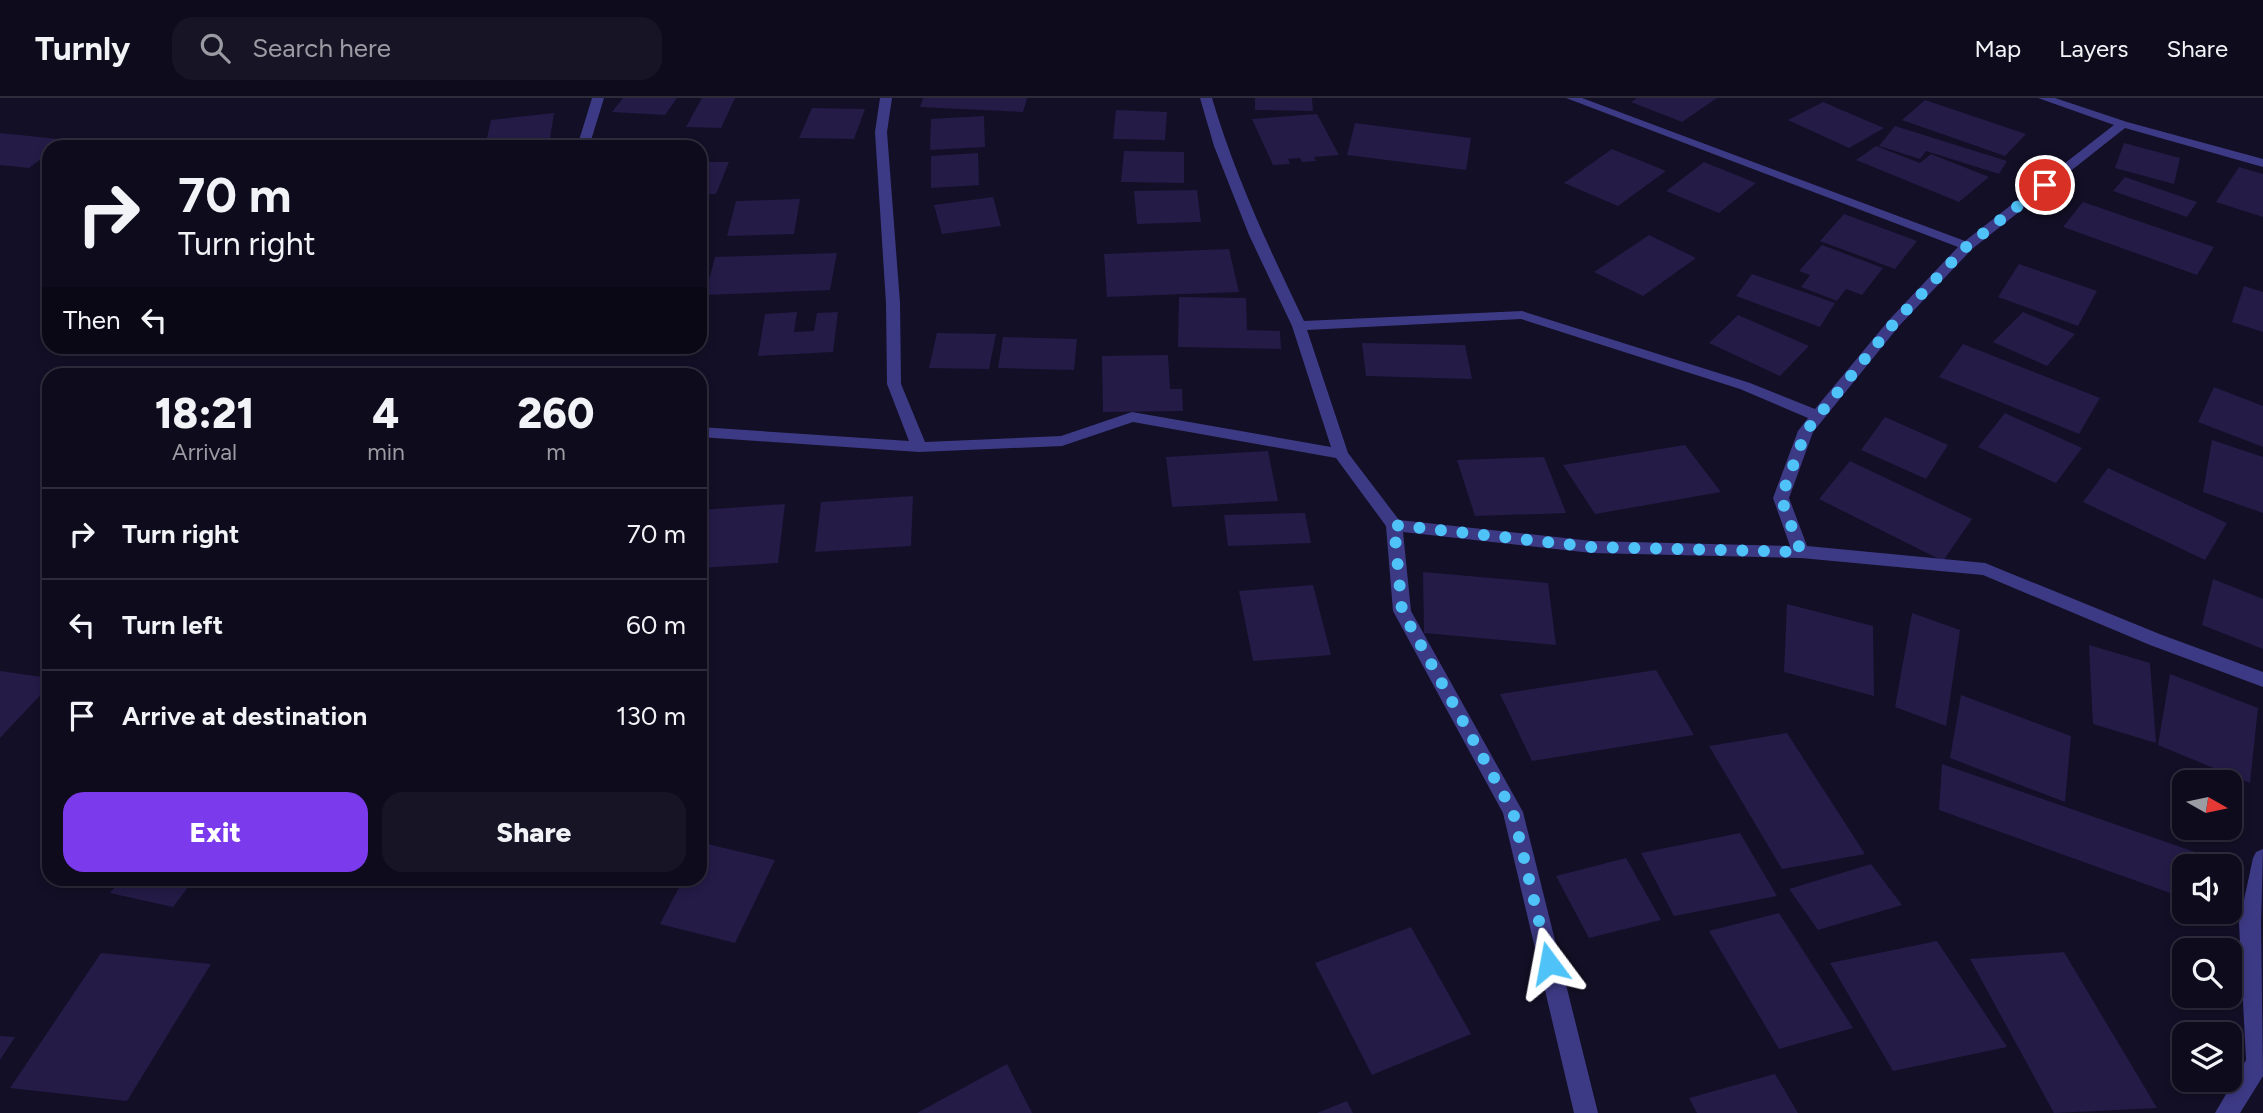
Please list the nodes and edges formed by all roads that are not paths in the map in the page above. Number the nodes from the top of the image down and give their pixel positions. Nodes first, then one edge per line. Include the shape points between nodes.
1 (597, 98) edge
2 (886, 98) edge
3 (1206, 98) edge
4 (1572, 98) edge
5 (2044, 98) edge
6 (2123, 124) junction
7 (585, 140) edge
8 (2263, 163) edge
9 (1967, 246) junction
10 (1299, 326) junction
11 (1818, 416) junction
12 (707, 432) edge
13 (919, 447) junction
14 (1341, 454) junction
15 (1394, 525) junction
16 (1801, 552) junction
17 (2263, 680) edge
18 (2263, 858) edge
19 (1586, 1113) edge
20 (2227, 1113) edge

1 - 7 street
2 - 13 street via 881,132 894,384
3 - 10 street via 1220,146
4 - 9 street
5 - 6 street
6 - 8 street
6 - 9 street
9 - 11 street via 1894,323
10 - 11 street via 1522,315 1745,386
10 - 14 street
11 - 16 street via 1806,431 1781,498
12 - 13 street
13 - 14 street via 1062,441 1132,417
14 - 15 street
15 - 16 street via 1592,547
15 - 19 street via 1402,611 1513,812
16 - 17 street via 1985,569
18 - 20 street via 2250,923 2258,1063

